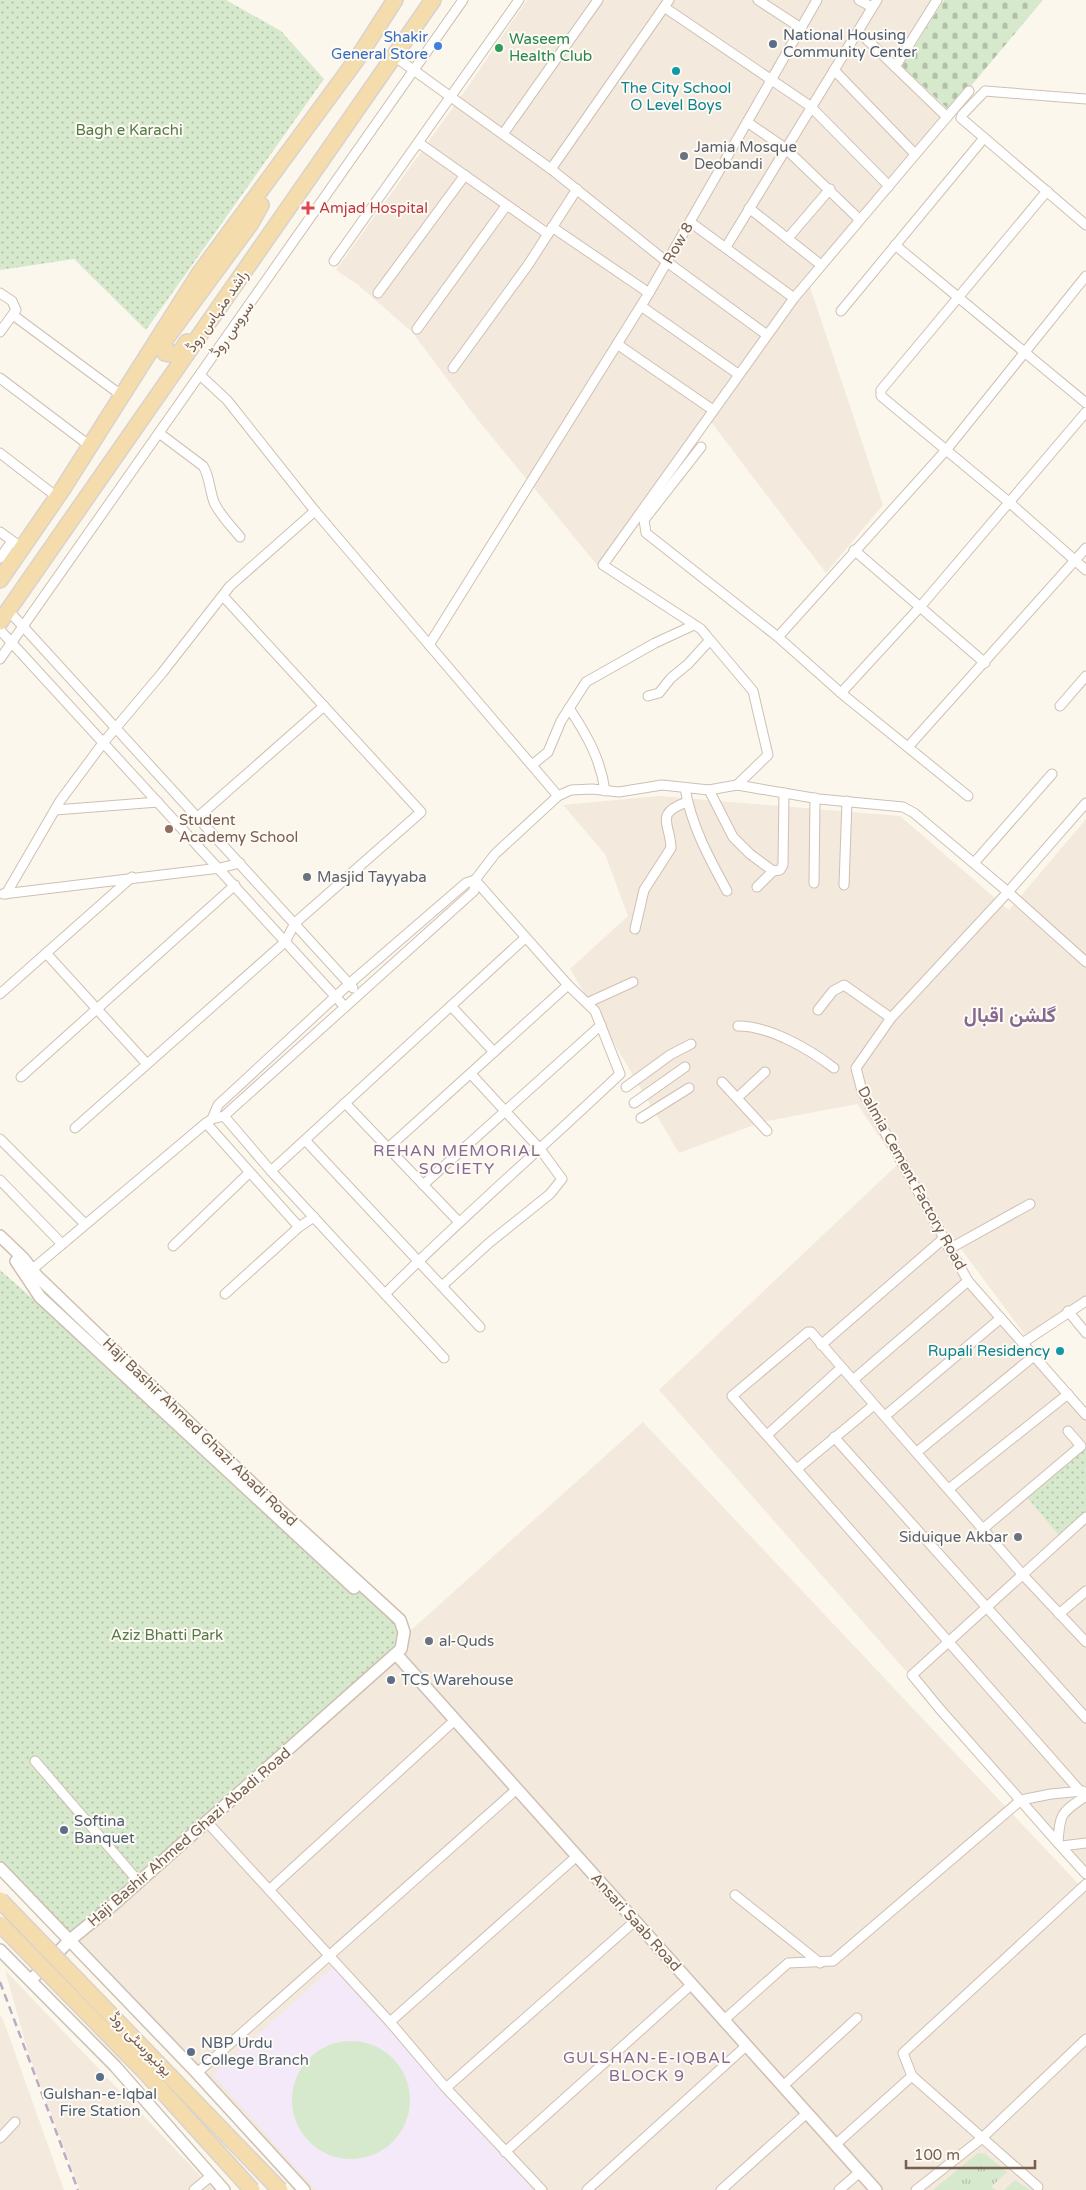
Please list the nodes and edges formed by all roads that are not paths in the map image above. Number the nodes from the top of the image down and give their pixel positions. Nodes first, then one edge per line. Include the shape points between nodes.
1 (395, 0) edge
2 (463, 0) edge
3 (519, 0) edge
4 (598, 0) edge
5 (758, 0) edge
6 (817, 0) edge
7 (859, 0) edge
8 (937, 0) edge
9 (430, 3) edge
10 (666, 4) edge
11 (874, 4) edge
12 (801, 28) junction
13 (858, 31) junction
14 (394, 56) junction
15 (895, 68) junction
16 (413, 70) junction
17 (834, 70) junction
18 (771, 80) junction
19 (969, 91) dead end
20 (451, 97) junction
21 (1086, 99) edge
22 (810, 106) junction
23 (947, 117) junction
24 (747, 122) junction
25 (503, 134) junction
26 (984, 138) junction
27 (419, 143) junction
28 (785, 148) junction
29 (915, 154) junction
30 (286, 157) junction
31 (552, 169) junction
32 (465, 176) junction
33 (889, 186) junction
34 (577, 189) junction
35 (830, 189) junction
36 (1047, 191) junction
37 (506, 206) junction
38 (749, 208) junction
39 (859, 219) junction
40 (281, 220) junction
41 (690, 222) junction
42 (1086, 225) edge
43 (550, 230) junction
44 (788, 238) junction
45 (895, 245) junction
46 (726, 247) junction
47 (334, 261) dead end
48 (667, 262) junction
49 (822, 265) junction
50 (1086, 276) edge
51 (0, 293) edge
52 (378, 293) dead end
53 (649, 293) junction
54 (958, 297) junction
55 (794, 298) junction
56 (641, 306) junction
57 (841, 311) dead end
58 (13, 315) junction
59 (417, 329) dead end
60 (0, 332) edge
61 (767, 335) junction
62 (618, 344) junction
63 (1025, 352) junction
64 (453, 368) dead end
65 (738, 374) junction
66 (200, 375) junction
67 (0, 378) edge
68 (121, 395) junction
69 (1086, 403) edge
70 (713, 410) junction
71 (1086, 412) edge
72 (159, 434) junction
73 (90, 446) junction
74 (701, 447) dead end
75 (947, 449) junction
76 (0, 453) edge
77 (58, 497) junction
78 (1010, 503) junction
79 (315, 511) junction
80 (0, 532) edge
81 (240, 537) dead end
82 (17, 544) junction
83 (1086, 548) edge
84 (854, 550) junction
85 (0, 558) edge
86 (1075, 561) junction
87 (1086, 570) edge
88 (0, 580) edge
89 (223, 596) junction
90 (920, 607) junction
91 (4, 616) edge
92 (694, 625) junction
93 (24, 626) junction
94 (0, 630) edge
95 (778, 636) junction
96 (710, 640) junction
97 (12, 642) junction
98 (429, 645) junction
99 (0, 659) edge
100 (985, 663) junction
101 (1086, 676) edge
102 (841, 693) junction
103 (648, 696) dead end
104 (324, 706) junction
105 (1060, 706) dead end
106 (569, 708) junction
107 (116, 728) junction
108 (103, 743) junction
109 (908, 747) junction
110 (532, 766) junction
111 (1052, 774) dead end
112 (737, 785) junction
113 (685, 788) junction
114 (709, 790) junction
115 (605, 792) junction
116 (784, 793) junction
117 (558, 796) junction
118 (968, 796) dead end
119 (815, 798) junction
120 (847, 801) junction
121 (158, 802) junction
122 (687, 802) junction
123 (1086, 803) edge
124 (55, 810) junction
125 (198, 817) junction
126 (240, 863) junction
127 (974, 863) junction
128 (220, 868) junction
129 (773, 871) junction
130 (132, 877) junction
131 (475, 880) junction
132 (814, 883) dead end
133 (235, 885) junction
134 (844, 885) dead end
135 (756, 887) dead end
136 (727, 892) dead end
137 (1008, 892) junction
138 (3, 894) edge
139 (422, 921) junction
140 (295, 923) junction
141 (635, 929) dead end
142 (429, 930) junction
143 (525, 938) junction
144 (285, 942) junction
145 (46, 953) junction
146 (1086, 962) edge
147 (633, 982) dead end
148 (349, 984) junction
149 (568, 985) junction
150 (0, 994) edge
151 (358, 994) junction
152 (335, 997) junction
153 (587, 1003) junction
154 (451, 1006) junction
155 (345, 1007) junction
156 (97, 1009) junction
157 (818, 1010) dead end
158 (891, 1018) junction
159 (601, 1025) junction
160 (738, 1026) dead end
161 (691, 1044) dead end
162 (494, 1052) junction
163 (146, 1063) junction
164 (685, 1067) dead end
165 (834, 1068) dead end
166 (765, 1072) dead end
167 (471, 1074) junction
168 (21, 1077) dead end
169 (722, 1082) dead end
170 (626, 1087) dead end
171 (689, 1088) dead end
172 (737, 1098) junction
173 (346, 1103) junction
174 (634, 1103) dead end
175 (506, 1111) junction
176 (224, 1116) junction
177 (641, 1118) dead end
178 (209, 1121) junction
179 (75, 1128) dead end
180 (767, 1131) dead end
181 (0, 1139) edge
182 (305, 1140) junction
183 (388, 1148) junction
184 (540, 1149) junction
185 (271, 1172) junction
186 (249, 1173) junction
187 (0, 1180) edge
188 (423, 1185) junction
189 (1030, 1204) dead end
190 (314, 1218) junction
191 (458, 1221) junction
192 (85, 1224) junction
193 (298, 1227) junction
194 (0, 1236) edge
195 (943, 1239) junction
196 (62, 1244) junction
197 (0, 1246) edge
198 (173, 1246) dead end
199 (949, 1249) junction
200 (418, 1260) junction
201 (30, 1272) junction
202 (968, 1281) junction
203 (442, 1286) junction
204 (225, 1294) dead end
205 (385, 1294) junction
206 (1086, 1301) edge
207 (1068, 1311) junction
208 (1001, 1318) junction
209 (480, 1327) dead end
210 (1086, 1333) edge
211 (1024, 1342) junction
212 (821, 1345) junction
213 (1035, 1355) junction
214 (444, 1358) dead end
215 (841, 1368) junction
216 (853, 1380) junction
217 (1068, 1394) junction
218 (874, 1405) junction
219 (1086, 1415) edge
220 (885, 1416) junction
221 (1068, 1431) dead end
222 (767, 1435) junction
223 (834, 1437) junction
224 (917, 1452) junction
225 (797, 1469) junction
226 (950, 1488) junction
227 (1086, 1517) edge
228 (984, 1528) junction
229 (1022, 1574) junction
230 (1086, 1591) edge
231 (986, 1607) junction
232 (1059, 1614) junction
233 (949, 1642) junction
234 (1086, 1642) edge
235 (396, 1654) junction
236 (1086, 1718) edge
237 (455, 1720) junction
238 (35, 1761) dead end
239 (517, 1789) junction
240 (1084, 1793) edge
241 (1021, 1800) junction
242 (207, 1822) junction
243 (1086, 1843) edge
244 (1060, 1845) junction
245 (577, 1856) junction
246 (0, 1868) edge
247 (1086, 1874) edge
248 (139, 1882) junction
249 (1086, 1884) edge
250 (269, 1890) junction
251 (735, 1896) dead end
252 (0, 1900) edge
253 (635, 1921) junction
254 (0, 1924) edge
255 (70, 1940) junction
256 (0, 1950) edge
257 (328, 1956) junction
258 (820, 1963) junction
259 (31, 1980) junction
260 (692, 1984) junction
261 (857, 2018) dead end
262 (724, 2020) junction
263 (390, 2022) junction
264 (1086, 2039) edge
265 (746, 2046) junction
266 (197, 2073) junction
267 (912, 2076) junction
268 (783, 2086) junction
269 (446, 2088) junction
270 (807, 2113) junction
271 (15, 2122) dead end
272 (0, 2138) edge
273 (981, 2139) junction
274 (835, 2145) junction
275 (505, 2152) junction
276 (860, 2172) junction
277 (211, 2176) junction
278 (1038, 2187) dead end
279 (194, 2190) edge
280 (224, 2190) edge
281 (252, 2190) edge
282 (280, 2190) edge
283 (304, 2190) edge
284 (542, 2190) edge
285 (586, 2190) edge
286 (721, 2190) edge
287 (840, 2190) edge
288 (876, 2190) edge
289 (916, 2190) edge

1 - 30 main road via 358,59
2 - 16 street, سروس روڈ
3 - 20 street
4 - 25 street
5 - 12 street
6 - 12 street, Row 8
7 - 11 street
8 - 15 street
9 - 14 main road, راشد منہاس روڈ
10 - 18 street
10 - 31 street
11 - 13 street
12 - 18 street, Row 8
13 - 15 street
13 - 17 street
14 - 16 street
14 - 40 main road, راشد منہاس روڈ
15 - 23 street
16 - 20 street
16 - 66 street, سروس روڈ
17 - 22 street
17 - 29 street
18 - 22 street
18 - 24 street, Row 8
19 - 23 street
20 - 25 street
20 - 27 street
21 - 26 street via 985,91 961,118
22 - 28 street
22 - 33 street
23 - 29 street
24 - 28 street
24 - 41 street, Row 8
25 - 31 street
26 - 36 street
26 - 45 street
27 - 32 street
27 - 47 street
28 - 35 street
28 - 38 street
29 - 33 street
30 - 40 main road via 250,223 165,340 165,353 181,351
30 - 68 main road via 199,274
31 - 34 street
32 - 37 street
32 - 52 street
33 - 39 street
34 - 43 street
34 - 48 street
35 - 39 street
35 - 44 street
36 - 42 street
36 - 54 street
37 - 43 street
37 - 59 street
38 - 44 street
38 - 46 street
39 - 49 street
40 - 91 main road, راشد منہاس روڈ
41 - 46 street
41 - 48 street, Row 8
43 - 53 street
43 - 64 street
44 - 49 street
45 - 54 street
45 - 57 street
46 - 55 street
48 - 53 street, Row 8
48 - 61 street
49 - 55 street
50 - 63 street
51 - 58 street via 16,305
53 - 56 street, Row 8
54 - 63 street
54 - 75 street via 881,390 881,396
55 - 61 street
56 - 62 street, Row 8
56 - 65 street
58 - 60 street
58 - 68 street
61 - 65 street
62 - 70 street
62 - 98 street, Row 8
63 - 69 street
63 - 75 street
65 - 70 street
66 - 72 street, سروس روڈ
66 - 79 street via 227,400
67 - 73 street
68 - 73 main road
70 - 92 street via 602,565
71 - 78 street
72 - 81 street via 203,466 214,502
72 - 93 street, سروس روڈ
73 - 77 main road
74 - 95 street via 644,520 644,528
75 - 78 street
75 - 84 street
76 - 77 street
77 - 82 main road
78 - 86 street
78 - 90 street
79 - 89 street via 230,586
79 - 98 street
80 - 82 street
82 - 85 street
82 - 88 main road
83 - 86 street
84 - 90 street
84 - 95 street
86 - 87 street
86 - 100 street
89 - 104 street
89 - 107 street
90 - 100 street
90 - 102 street
91 - 93 street
92 - 96 street
92 - 106 street via 586,682
93 - 97 street, سروس روڈ
93 - 107 street
94 - 97 street
95 - 102 street
96 - 103 street via 659,693
96 - 112 street via 753,691 768,755
97 - 99 street, سروس روڈ
97 - 108 street
98 - 110 street
100 - 109 street
101 - 105 street
102 - 109 street
104 - 125 street
104 - 140 street via 421,812
106 - 110 street via 548,752
106 - 115 street via 596,753
107 - 108 street
107 - 125 street
108 - 121 street
108 - 124 street
109 - 118 street
110 - 117 street
111 - 127 street
112 - 114 street
112 - 116 street
113 - 114 street
113 - 115 street via 662,785
113 - 122 street
114 - 129 street via 734,837
115 - 117 street via 572,790
116 - 119 street
116 - 129 street via 783,865 780,870
117 - 131 street via 495,854
119 - 120 street
119 - 132 street
120 - 127 street via 903,807 914,812
120 - 134 street
121 - 124 street
121 - 128 street
122 - 136 street via 703,846
122 - 141 street via 671,808 667,815 671,848 644,890
123 - 137 street, Dalmia Cement Factory Road
124 - 138 street
125 - 126 street
126 - 128 street
126 - 140 street
127 - 137 street
128 - 130 street
128 - 133 street
129 - 135 street
130 - 138 street
130 - 145 street
131 - 139 street via 466,883
131 - 142 street via 474,891
131 - 143 street
133 - 144 street
133 - 156 street
137 - 146 street
137 - 158 street, Dalmia Cement Factory Road
139 - 142 street
139 - 148 street
140 - 144 street
140 - 148 street
142 - 151 street
143 - 149 street
143 - 154 street
144 - 152 street
144 - 163 street
145 - 150 street
145 - 156 street
147 - 153 street
148 - 151 street
148 - 152 street
149 - 153 street
149 - 162 street
151 - 155 street
152 - 155 street
152 - 178 street via 218,1105
153 - 159 street
154 - 162 street
154 - 173 street
155 - 176 street
156 - 163 street
156 - 168 street
157 - 158 street via 833,991 844,985
158 - 195 street, Dalmia Cement Factory Road via 856,1068 856,1074 862,1091
159 - 175 street
159 - 184 street via 620,1074
160 - 165 street via 764,1030 823,1059
161 - 170 street
162 - 167 street
163 - 179 street
164 - 174 street
166 - 172 street
167 - 175 street
167 - 183 street
169 - 172 street
171 - 177 street
172 - 180 street
173 - 182 street
173 - 183 street
175 - 184 street
175 - 188 street
176 - 178 street
176 - 185 street
178 - 186 street
178 - 192 street
181 - 192 street
182 - 185 street
182 - 200 street
183 - 188 street
184 - 191 street
184 - 203 street via 562,1179 550,1194
185 - 190 street
186 - 193 street
186 - 198 street
187 - 196 street
188 - 191 street
189 - 199 street
190 - 193 street
190 - 205 street
191 - 200 street
192 - 196 street
193 - 204 street
194 - 201 street, Haji Bashir Ahmed Ghazi Abadi Road
195 - 199 street, Dalmia Cement Factory Road
195 - 212 street
196 - 201 street
197 - 201 street, Haji Bashir Ahmed Ghazi Abadi Road
199 - 202 street, Dalmia Cement Factory Road
200 - 203 street
200 - 205 street
201 - 235 street, Haji Bashir Ahmed Ghazi Abadi Road via 400,1620 404,1632 401,1649
202 - 208 street, Dalmia Cement Factory Road
202 - 216 street
203 - 209 street
205 - 214 street
206 - 207 street
207 - 210 street
207 - 211 street
208 - 211 street, Dalmia Cement Factory Road
208 - 220 street
211 - 213 street, Dalmia Cement Factory Road
212 - 215 street
212 - 222 street via 808,1332 732,1396
213 - 217 street, Dalmia Cement Factory Road
213 - 224 street
215 - 216 street
215 - 222 street
216 - 218 street
217 - 219 street, Dalmia Cement Factory Road
217 - 226 street
218 - 220 street
218 - 223 street
220 - 224 street
221 - 228 street via 1081,1446
222 - 225 street
223 - 225 street
223 - 231 street
224 - 226 street
225 - 233 street
226 - 228 street
227 - 229 street
228 - 229 street
229 - 231 street
229 - 232 street
230 - 232 street
231 - 233 street
231 - 236 street
232 - 234 street
233 - 240 street
233 - 241 street via 912,1675
235 - 237 street, Ansari Saab Road
235 - 242 street, Haji Bashir Ahmed Ghazi Abadi Road
237 - 239 street, Ansari Saab Road
237 - 250 street
238 - 248 street
239 - 245 street, Ansari Saab Road
239 - 257 street
240 - 241 street
240 - 244 street via 1060,1819
241 - 244 street
241 - 258 street via 833,1961
242 - 248 street, Haji Bashir Ahmed Ghazi Abadi Road
242 - 250 street
243 - 244 street
244 - 247 street
245 - 253 street, Ansari Saab Road
245 - 263 street
246 - 255 street
248 - 255 street, Haji Bashir Ahmed Ghazi Abadi Road
249 - 267 street via 903,2053
250 - 257 street
251 - 258 street
252 - 282 main road, یونیورسٹی روڈ, bridge
253 - 260 street, Ansari Saab Road
253 - 269 street
254 - 281 main road, یونیورسٹی روڈ, bridge via 145,2072
255 - 259 street, Haji Bashir Ahmed Ghazi Abadi Road
255 - 266 street
256 - 259 street
257 - 263 street
257 - 266 street
258 - 262 street via 788,1963
259 - 277 street via 115,2066
260 - 262 street, Ansari Saab Road
260 - 275 street
261 - 268 street
262 - 265 street, Ansari Saab Road
263 - 269 street
264 - 273 street
265 - 268 street, Ansari Saab Road
265 - 285 street
266 - 283 street
267 - 273 street
267 - 274 street
268 - 270 street, Ansari Saab Road
269 - 275 street
270 - 274 street, Ansari Saab Road
270 - 286 street
271 - 272 street
273 - 278 street
273 - 289 street
274 - 276 street, Ansari Saab Road
275 - 284 street
276 - 287 street
276 - 288 street, Ansari Saab Road
277 - 279 street
277 - 280 street

